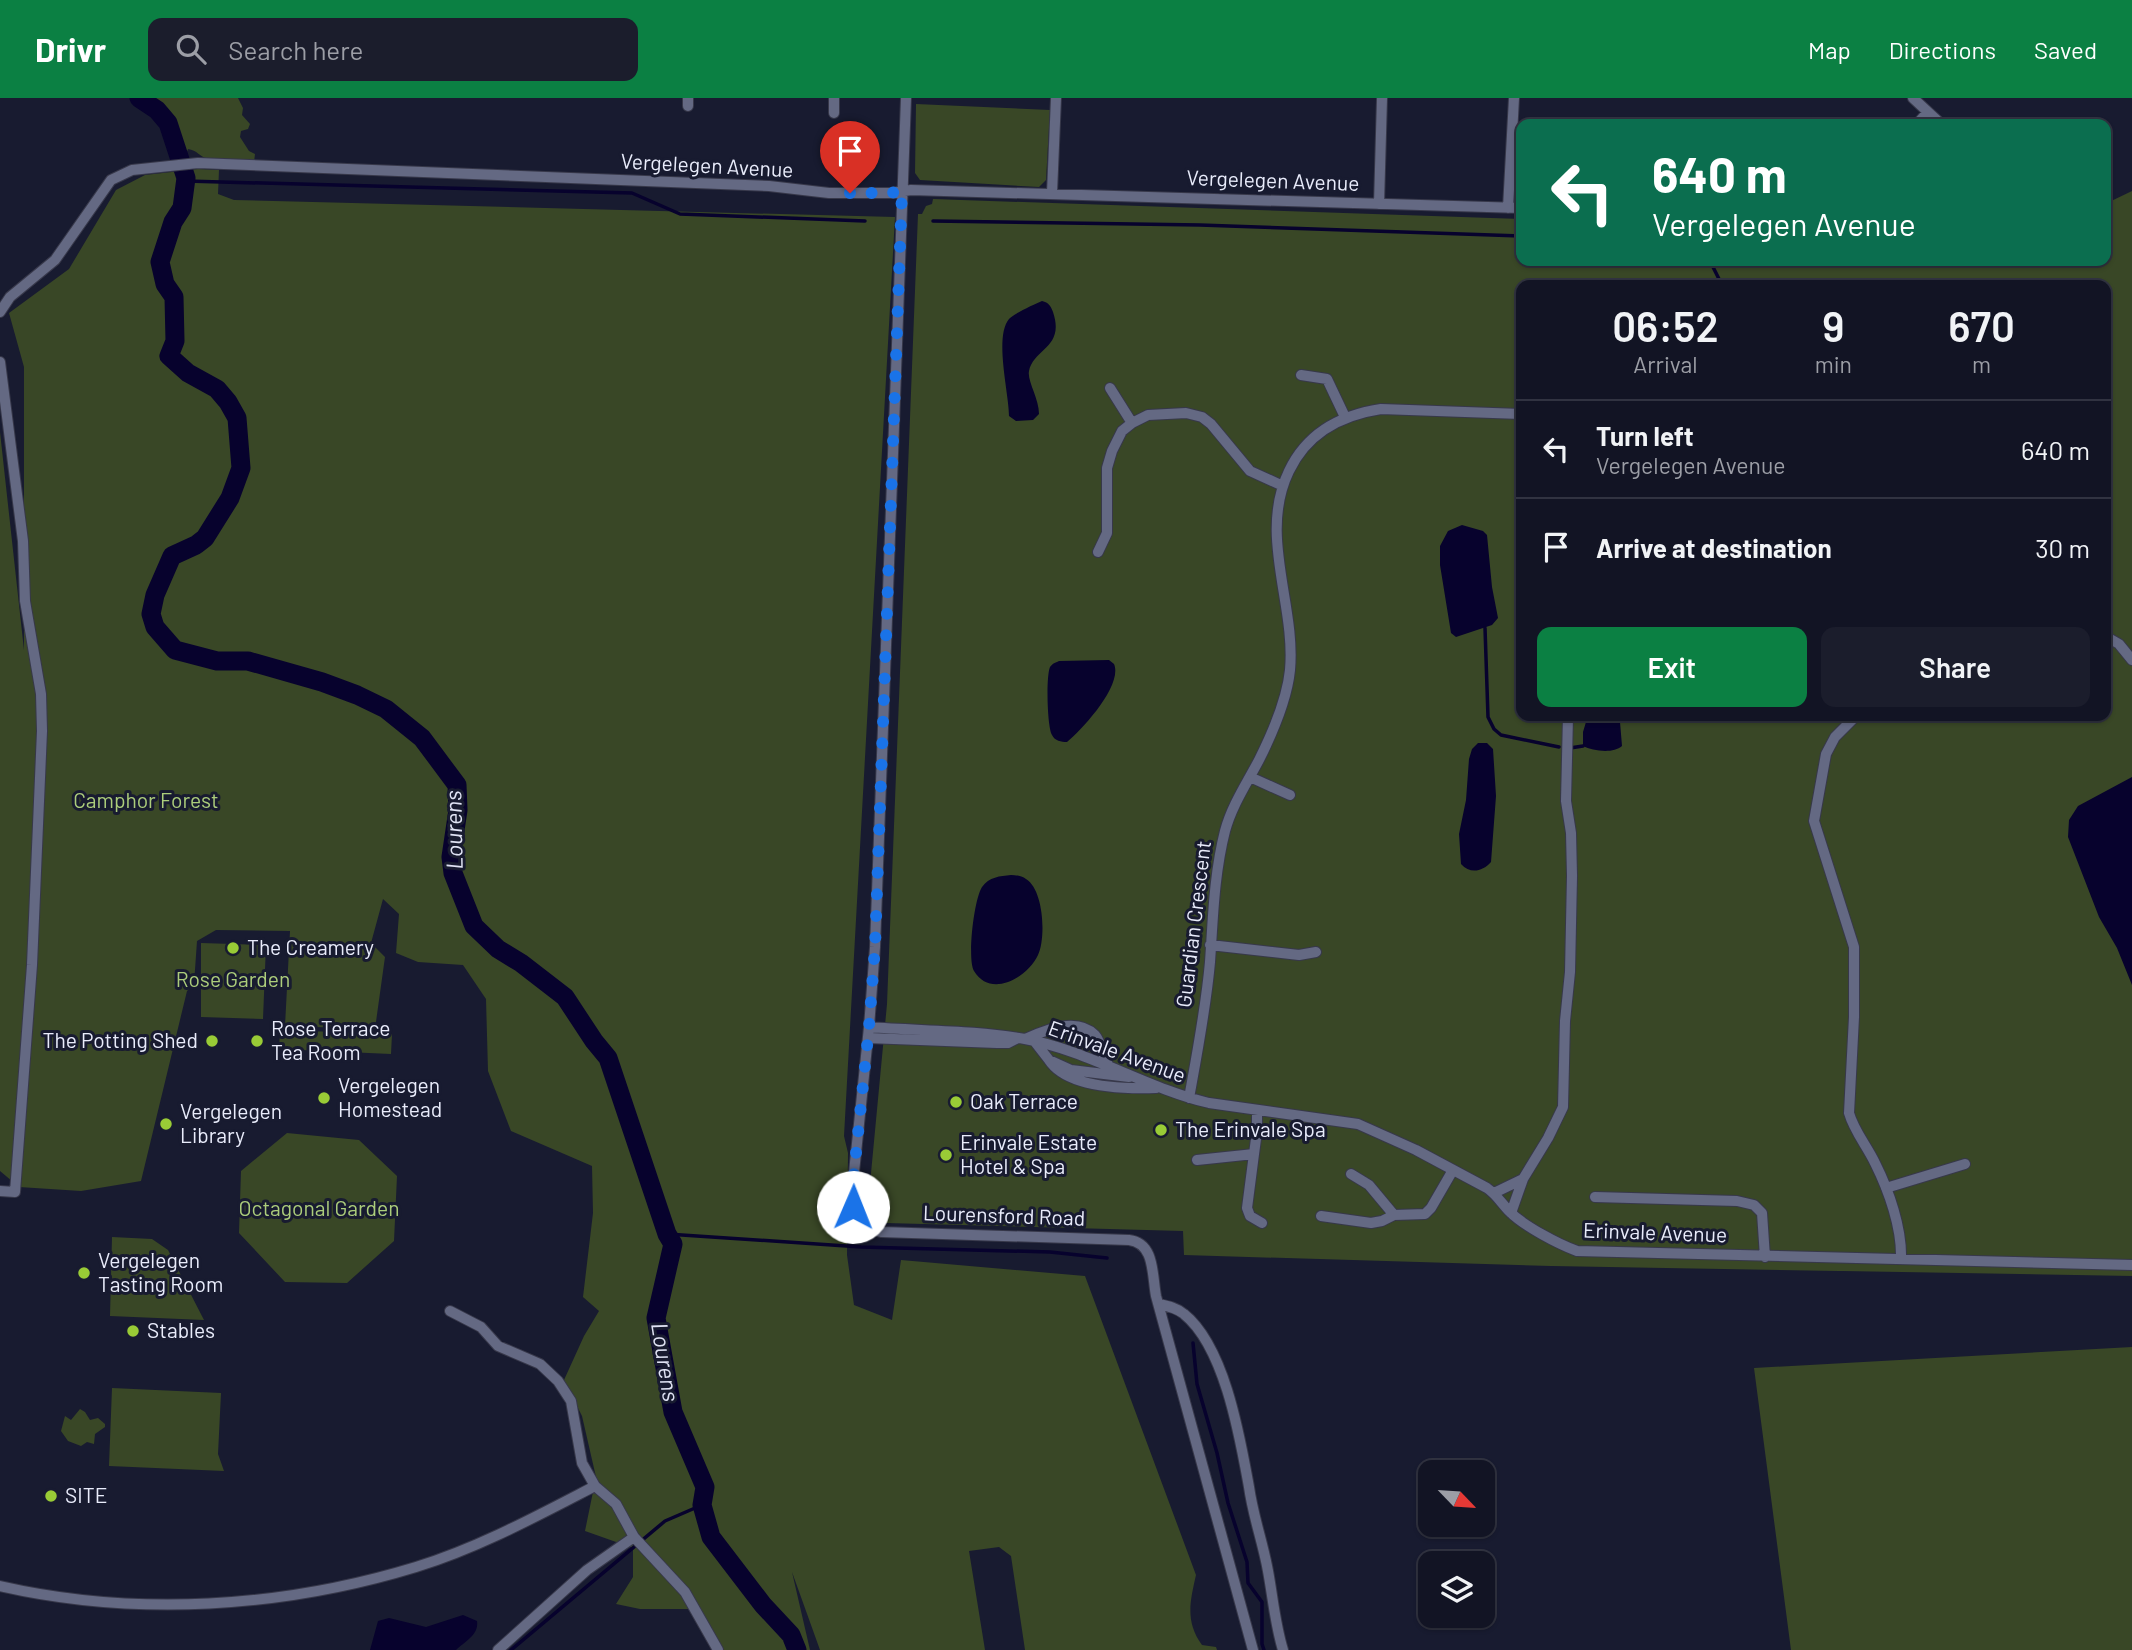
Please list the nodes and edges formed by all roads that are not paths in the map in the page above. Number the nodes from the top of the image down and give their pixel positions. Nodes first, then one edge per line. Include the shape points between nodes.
1 (834, 98) edge
2 (906, 98) edge
3 (1056, 98) edge
4 (1382, 98) edge
5 (1514, 98) edge
6 (1913, 98) edge
7 (1928, 112) junction
8 (834, 114) dead end
9 (1922, 119) edge
10 (1936, 119) edge
11 (902, 191) junction
12 (1052, 193) junction
13 (1379, 204) junction
14 (1508, 208) junction
15 (1516, 208) edge
16 (1, 308) edge
17 (0, 362) edge
18 (1301, 375) dead end
19 (1110, 388) dead end
20 (1516, 414) edge
21 (1345, 417) junction
22 (1132, 423) junction
23 (1283, 486) junction
24 (1098, 552) dead end
25 (2111, 639) edge
26 (2132, 660) edge
27 (1567, 721) edge
28 (1851, 721) edge
29 (1250, 776) junction
30 (1290, 795) dead end
31 (1210, 945) junction
32 (1316, 952) dead end
33 (869, 1027) junction
34 (868, 1038) junction
35 (1020, 1039) junction
36 (1035, 1042) junction
37 (1049, 1060) junction
38 (1109, 1067) junction
39 (1136, 1077) junction
40 (1164, 1088) junction
41 (1189, 1098) junction
42 (1257, 1110) junction
43 (1254, 1154) junction
44 (1197, 1160) dead end
45 (1965, 1164) dead end
46 (1453, 1170) junction
47 (1351, 1174) dead end
48 (1523, 1179) junction
49 (1886, 1188) junction
50 (0, 1191) edge
51 (1494, 1193) junction
52 (1595, 1197) dead end
53 (1511, 1213) junction
54 (1394, 1214) junction
55 (1321, 1216) dead end
56 (1262, 1223) dead end
57 (1765, 1257) junction
58 (1901, 1259) junction
59 (2132, 1265) edge
60 (1159, 1304) junction
61 (450, 1311) dead end
62 (594, 1486) junction
63 (634, 1537) junction
64 (0, 1586) edge
65 (498, 1650) edge
66 (718, 1650) edge
67 (1253, 1650) edge
68 (1283, 1650) edge

1 - 8 street
2 - 11 street, Lourensford Road
3 - 12 street
4 - 13 street
5 - 14 street
6 - 7 street
7 - 9 street
7 - 10 street
11 - 12 street, Vergelegen Avenue
11 - 16 street, Vergelegen Avenue via 829,193 198,163 132,170 111,180 55,260
11 - 33 street, Lourensford Road
12 - 13 street, Vergelegen Avenue
13 - 14 street, Vergelegen Avenue
14 - 15 street, Vergelegen Avenue
17 - 50 street via 43,730 15,1192
18 - 21 street via 1327,379
19 - 22 street
20 - 21 street, Guardian Crescent via 1381,409
21 - 23 street, Guardian Crescent via 1308,442
22 - 23 street via 1154,414 1202,417 1250,471
22 - 24 street via 1122,431 1107,468 1107,533
23 - 29 street, Guardian Crescent via 1278,562 1289,627 1290,670 1282,704
25 - 26 street
27 - 48 street via 1566,801 1572,876 1563,1107
28 - 49 street via 1826,754 1814,821 1854,947 1849,1114
29 - 30 street
29 - 31 street, Guardian Crescent via 1225,830
31 - 32 street via 1299,955
31 - 41 street, Guardian Crescent
33 - 34 street, Lourensford Road
33 - 35 street, Erinvale Avenue
34 - 35 street, Erinvale Avenue via 997,1043
34 - 60 street, Lourensford Road via 853,1182 858,1223 881,1232 1137,1241 1147,1248
35 - 36 street, Erinvale Avenue
35 - 38 street via 1059,1027 1087,1031 1096,1037
36 - 37 street
36 - 38 street, Erinvale Avenue
37 - 39 street via 1078,1072
37 - 40 street via 1060,1072 1096,1084
38 - 39 street, Erinvale Avenue
39 - 40 street, Erinvale Avenue
40 - 41 street, Erinvale Avenue
41 - 42 street, Erinvale Avenue
42 - 43 street
42 - 46 street, Erinvale Avenue via 1358,1124
43 - 44 street
43 - 56 street via 1247,1208 1250,1216
45 - 49 street
46 - 51 street, Erinvale Avenue
46 - 54 street via 1428,1212
47 - 54 street via 1369,1185
48 - 51 street
48 - 53 street
49 - 58 street
51 - 53 street, Erinvale Avenue
52 - 57 street via 1754,1205 1762,1213
53 - 57 street, Erinvale Avenue via 1577,1251
54 - 55 street via 1371,1223
57 - 58 street, Erinvale Avenue
58 - 59 street, Erinvale Avenue
60 - 67 street, Lourensford Road
60 - 68 street via 1183,1313 1197,1328 1219,1369 1239,1433
61 - 62 street via 481,1327 498,1346 540,1364 558,1381 571,1401 582,1463
62 - 63 street via 616,1504
62 - 64 street via 458,1552 415,1567 271,1599 128,1603
63 - 65 street via 587,1570
63 - 66 street via 685,1592

